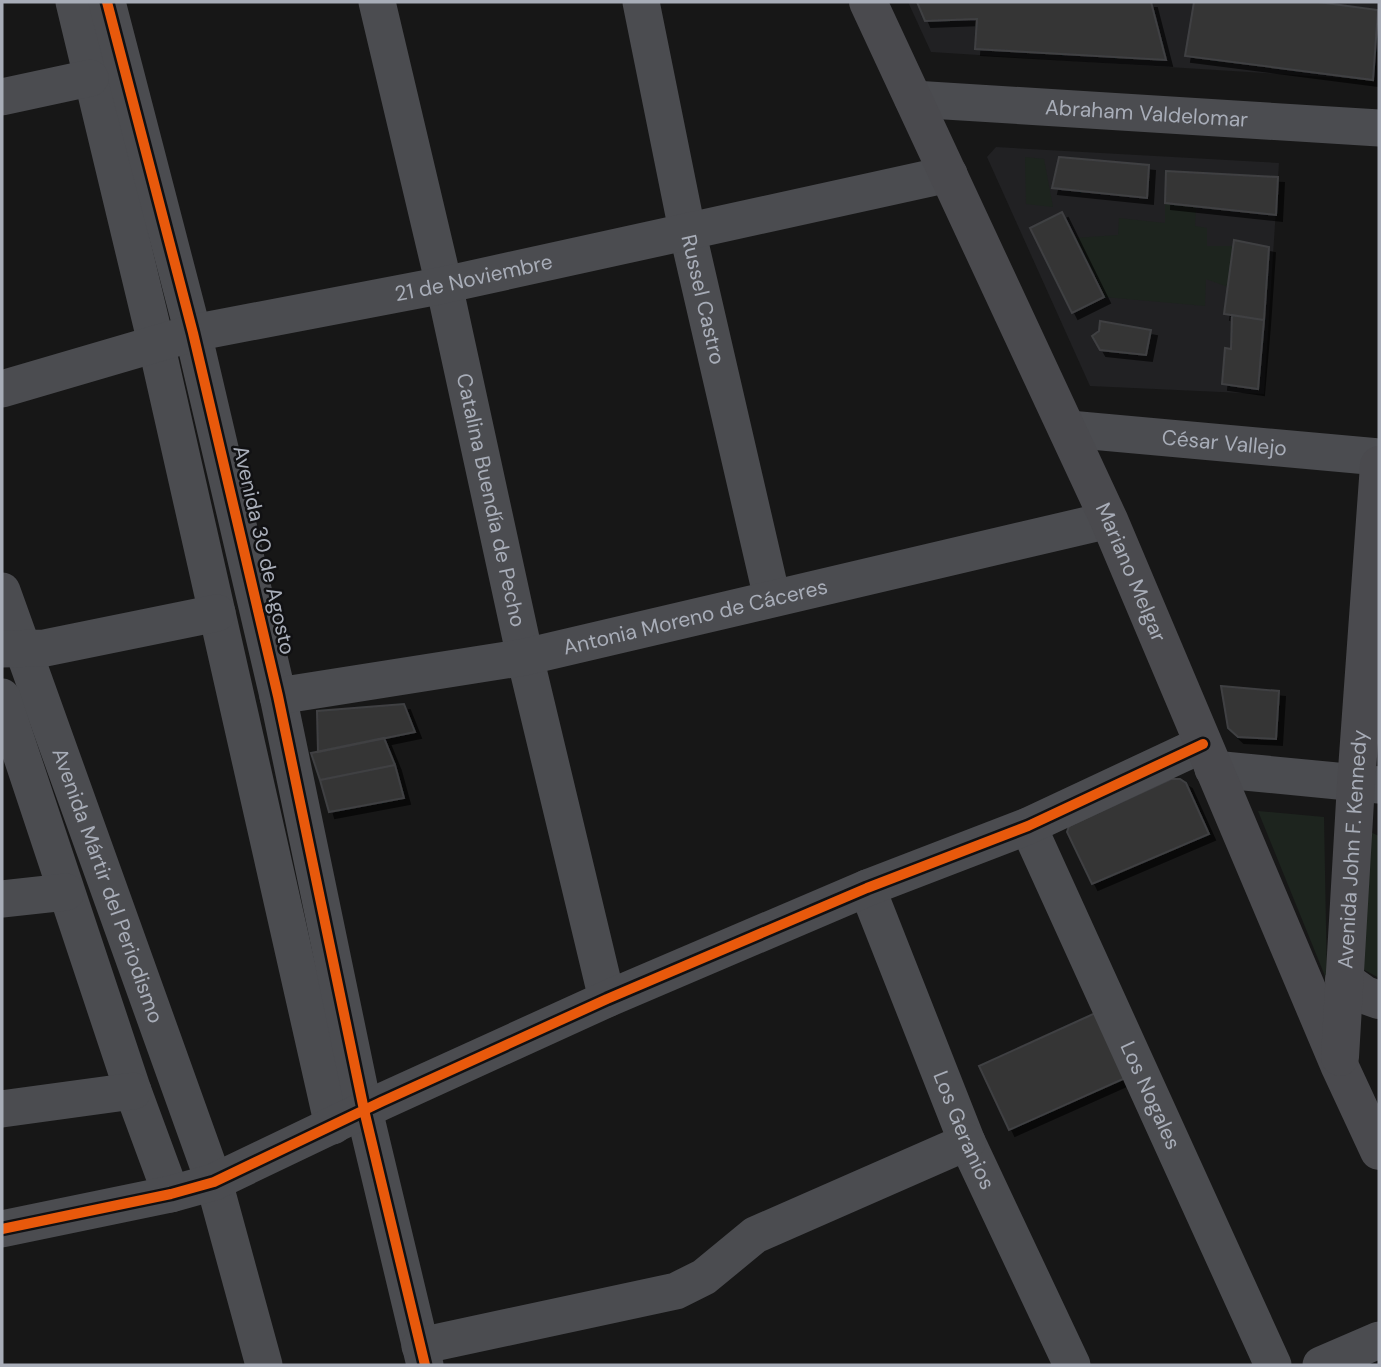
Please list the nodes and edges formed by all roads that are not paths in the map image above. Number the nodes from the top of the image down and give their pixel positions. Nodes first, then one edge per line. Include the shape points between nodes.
1 (74, 2) edge
2 (107, 2) edge
3 (377, 2) edge
4 (641, 2) edge
5 (868, 2) edge
6 (90, 78) junction
7 (2, 97) edge
8 (914, 99) junction
9 (1379, 128) edge
10 (949, 174) junction
11 (687, 230) junction
12 (444, 285) junction
13 (193, 333) junction
14 (156, 343) junction
15 (2, 389) edge
16 (1069, 429) junction
17 (1379, 457) edge
18 (1379, 465) edge
19 (1109, 520) junction
20 (2, 591) edge
21 (772, 598) junction
22 (217, 612) junction
23 (11, 649) edge
24 (525, 657) junction
25 (278, 696) junction
26 (2, 697) edge
27 (1208, 756) junction
28 (1367, 785) edge
29 (1028, 826) junction
30 (867, 888) junction
31 (66, 892) junction
32 (2, 899) edge
33 (1344, 980) junction
34 (607, 999) junction
35 (1379, 1000) edge
36 (1340, 1066) junction
37 (134, 1091) junction
38 (2, 1109) edge
39 (349, 1118) junction
40 (967, 1142) junction
41 (1379, 1152) edge
42 (214, 1182) junction
43 (171, 1194) junction
44 (2, 1229) edge
45 (1379, 1340) edge
46 (423, 1356) edge
47 (264, 1365) edge
48 (1072, 1365) edge
49 (1273, 1365) edge
50 (1321, 1365) edge

1 - 6 street
2 - 13 street, Avenida 30 de Agosto
3 - 12 street, Catalina Buendía de Pecho
4 - 11 street, Russel Castro
5 - 8 main road, Mariano Melgar
6 - 7 street
6 - 14 street
8 - 9 street, Abraham Valdelomar
8 - 10 main road, Mariano Melgar
10 - 11 street, 21 de Noviembre
10 - 16 main road, Mariano Melgar
11 - 12 street, 21 de Noviembre
11 - 21 street, Russel Castro
12 - 13 street, 21 de Noviembre
12 - 24 street, Catalina Buendía de Pecho
13 - 14 street, 21 de Noviembre
13 - 25 street, Avenida 30 de Agosto
14 - 15 street, 21 de Noviembre
14 - 22 street
16 - 17 street, César Vallejo
16 - 19 main road, Mariano Melgar
18 - 28 main road, Avenida John F. Kennedy
19 - 21 street, Antonia Moreno de Cáceres
19 - 27 main road, Mariano Melgar
20 - 23 street, Avenida Mártir del Periodismo
21 - 24 street, Antonia Moreno de Cáceres
22 - 23 street via 45,648
22 - 39 street
23 - 42 street, Avenida Mártir del Periodismo
24 - 25 street, Antonia Moreno de Cáceres
24 - 34 street, Catalina Buendía de Pecho
25 - 39 street, Avenida 30 de Agosto
26 - 31 street, Avenida Mártir del Periodismo
27 - 28 street
27 - 29 street
27 - 36 main road, Mariano Melgar
28 - 33 main road, Avenida John F. Kennedy
29 - 30 street
29 - 49 street, Los Nogales
30 - 34 street
30 - 40 street, Los Geranios
31 - 32 street
31 - 37 street, Avenida Mártir del Periodismo
33 - 35 main road
33 - 36 main road, Avenida John F. Kennedy
34 - 39 street
36 - 41 main road, Mariano Melgar
37 - 38 street
37 - 43 street, Avenida Mártir del Periodismo
39 - 42 street
39 - 46 street
40 - 46 street via 755,1235 704,1277 676,1291
40 - 48 street, Los Geranios
42 - 43 street
42 - 47 street, Avenida Mártir del Periodismo
43 - 44 street
45 - 50 street

